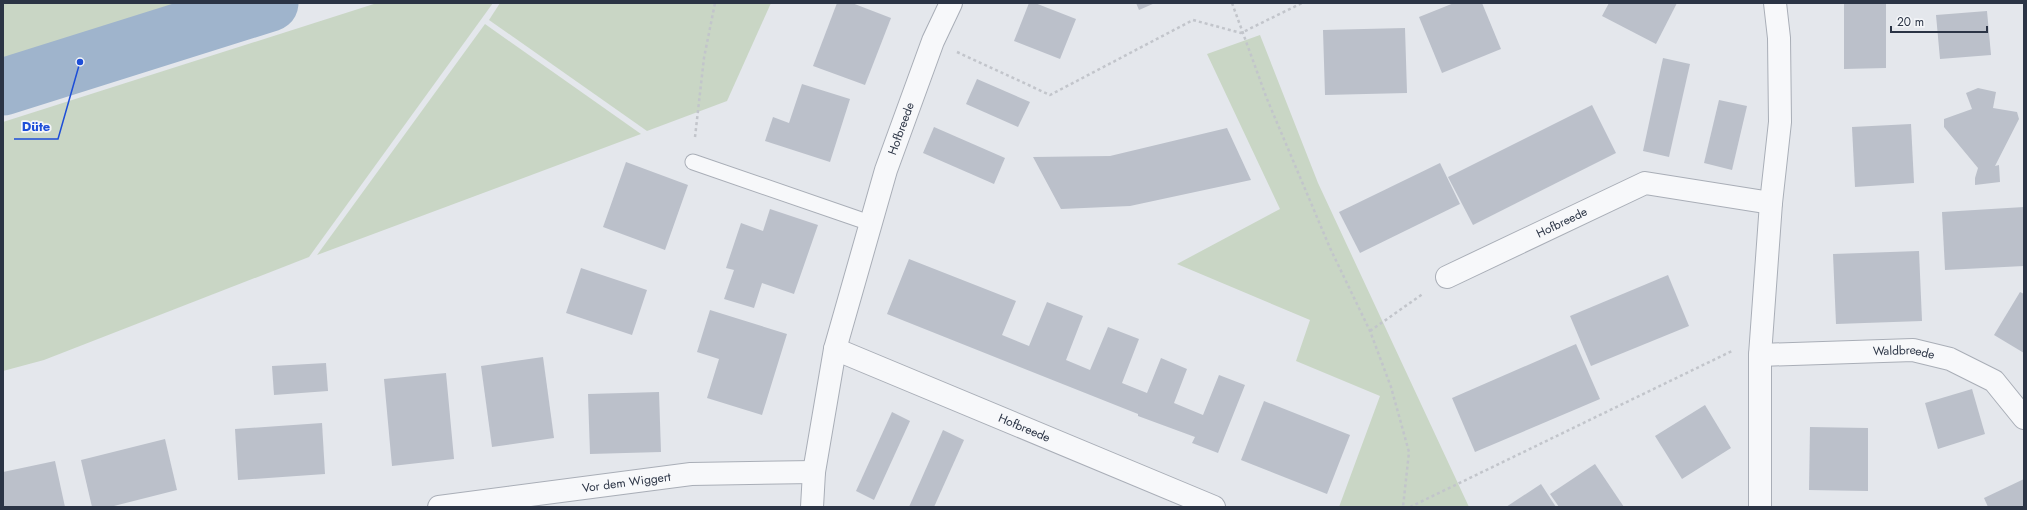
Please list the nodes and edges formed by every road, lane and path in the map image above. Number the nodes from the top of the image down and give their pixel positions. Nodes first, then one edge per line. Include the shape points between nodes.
1 (715, 3) edge
2 (951, 3) edge
3 (1232, 3) edge
4 (1302, 3) edge
5 (1775, 3) edge
6 (1241, 33) junction
7 (934, 41) junction
8 (693, 162) joint
9 (1771, 203) junction
10 (870, 223) junction
11 (1447, 277) joint
12 (1370, 331) junction
13 (835, 349) junction
14 (1760, 355) junction
15 (2024, 418) edge
16 (814, 472) junction
17 (439, 507) edge
18 (812, 507) edge
19 (1214, 507) edge
20 (1404, 507) edge
21 (1410, 507) edge
22 (1760, 507) edge

1 - 8 path via 704,58
2 - 7 street, Hofbreede
3 - 6 path
4 - 6 path
5 - 9 street via 1779,38 1780,122
6 - 7 path via 1193,20 1050,95
6 - 12 path via 1266,99 1330,248
7 - 10 street, Hofbreede via 886,170
8 - 10 lane
9 - 11 street, Hofbreede via 1645,183
9 - 14 street
10 - 13 street, Hofbreede
11 - 12 path
12 - 20 path via 1391,387 1409,452
13 - 16 street, Hofbreede
13 - 19 street, Hofbreede
14 - 15 street, Waldbreede via 1913,350 1950,359 1994,381
14 - 21 path via 1732,350
14 - 22 street
16 - 17 street, Vor dem Wiggert via 691,474
16 - 18 street, Hofbreede

